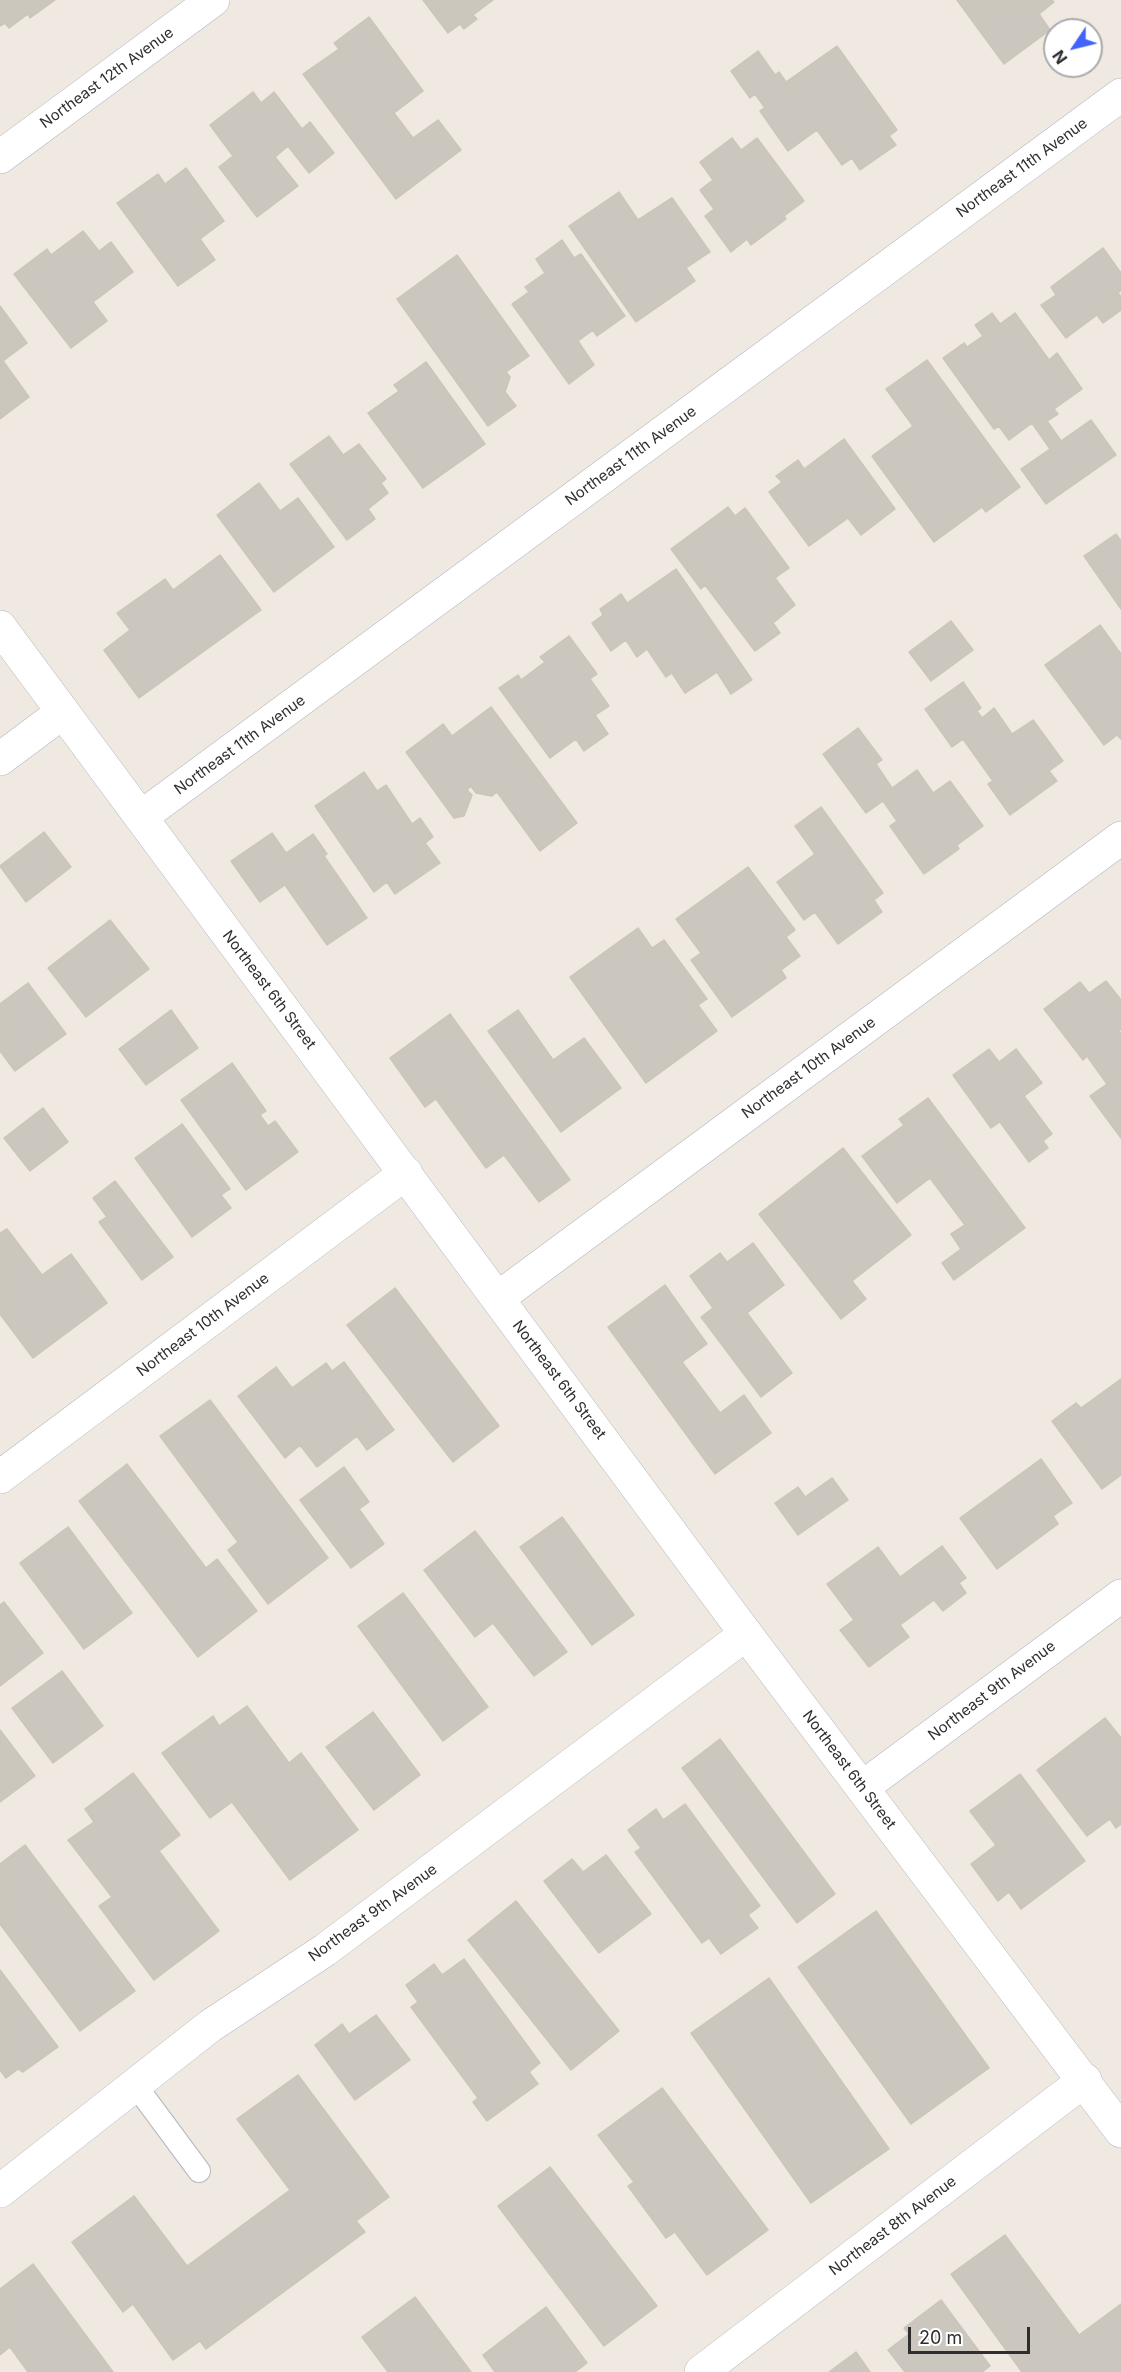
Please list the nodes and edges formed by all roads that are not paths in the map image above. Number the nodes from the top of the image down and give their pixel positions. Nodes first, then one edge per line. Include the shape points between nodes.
1 (213, 0) edge
2 (1121, 95) edge
3 (0, 157) edge
4 (0, 627) edge
5 (63, 712) junction
6 (0, 759) edge
7 (141, 818) junction
8 (1121, 838) edge
9 (406, 1173) junction
10 (498, 1298) junction
11 (0, 1477) edge
12 (1121, 1596) edge
13 (746, 1634) junction
14 (863, 1787) junction
15 (1085, 2080) junction
16 (136, 2086) junction
17 (1121, 2131) edge
18 (199, 2171) dead end
19 (0, 2192) edge
20 (714, 2368) edge

1 - 3 street, Northeast 12th Avenue
2 - 7 street, Northeast 11th Avenue
4 - 5 street, Northeast 6th Street
5 - 6 street
5 - 7 street, Northeast 6th Street
7 - 9 street, Northeast 6th Street
8 - 10 street, Northeast 10th Avenue
9 - 10 street, Northeast 6th Street
9 - 11 street, Northeast 10th Avenue
10 - 13 street, Northeast 6th Street
12 - 14 street, Northeast 9th Avenue
13 - 14 street, Northeast 6th Street
13 - 16 street, Northeast 9th Avenue via 325,1950 210,2026
14 - 15 street, Northeast 6th Street
15 - 17 street, Northeast 6th Street
15 - 20 street, Northeast 8th Avenue
16 - 18 lane
16 - 19 street, Northeast 9th Avenue

